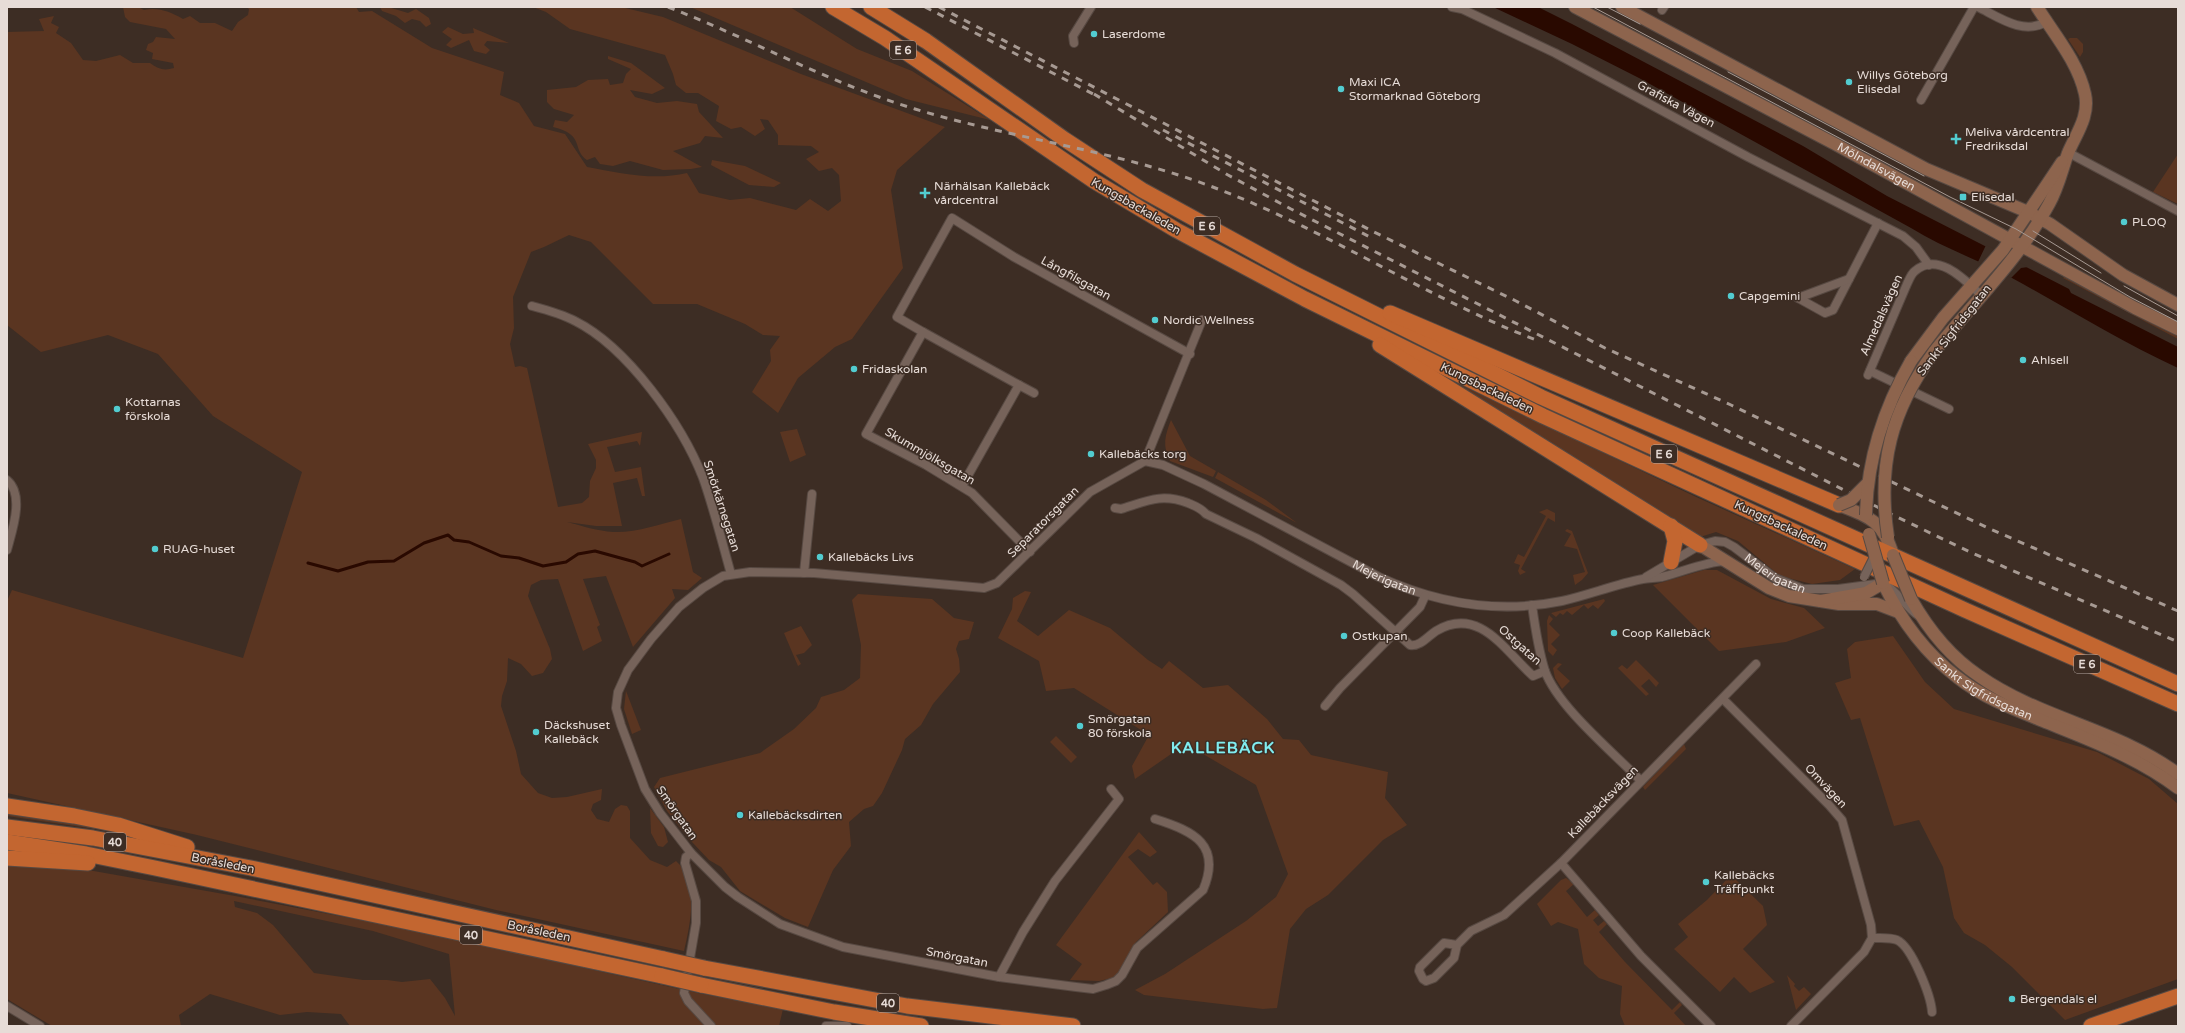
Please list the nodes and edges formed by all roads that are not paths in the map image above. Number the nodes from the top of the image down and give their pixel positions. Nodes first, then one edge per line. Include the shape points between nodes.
1 (833, 7) edge
2 (871, 7) edge
3 (1091, 7) edge
4 (1452, 7) edge
5 (1574, 7) edge
6 (1622, 7) edge
7 (1974, 7) edge
8 (1978, 7) edge
9 (2037, 7) edge
10 (1462, 8) edge
11 (2046, 22) junction
12 (1074, 43) dead end
13 (1921, 100) dead end
14 (2068, 153) junction
15 (2178, 211) edge
16 (2028, 212) junction
17 (2040, 219) junction
18 (1878, 223) junction
19 (2010, 241) junction
20 (2022, 247) junction
21 (1929, 264) junction
22 (1849, 280) junction
23 (1971, 285) junction
24 (1327, 290) junction
25 (1981, 295) junction
26 (2178, 305) edge
27 (532, 306) dead end
28 (1333, 313) junction
29 (1202, 320) dead end
30 (2178, 328) edge
31 (923, 332) junction
32 (1190, 354) junction
33 (1018, 385) junction
34 (1034, 393) dead end
35 (1949, 409) dead end
36 (1145, 461) junction
37 (7, 480) edge
38 (1868, 483) junction
39 (962, 486) junction
40 (812, 494) dead end
41 (1839, 505) junction
42 (1115, 508) dead end
43 (1866, 516) junction
44 (1671, 526) junction
45 (1888, 537) junction
46 (1700, 545) junction
47 (7, 550) edge
48 (1030, 552) junction
49 (1874, 557) junction
50 (1895, 560) junction
51 (1671, 562) junction
52 (1726, 562) junction
53 (804, 573) junction
54 (731, 574) junction
55 (1643, 579) junction
56 (1881, 584) junction
57 (1855, 586) junction
58 (1425, 596) junction
59 (1820, 601) junction
60 (1532, 604) junction
61 (1898, 612) junction
62 (1922, 618) junction
63 (1395, 633) junction
64 (1756, 664) dead end
65 (1545, 671) junction
66 (2178, 684) edge
67 (1723, 699) junction
68 (2178, 704) edge
69 (1325, 706) dead end
70 (2178, 774) edge
71 (1641, 781) junction
72 (2178, 788) edge
73 (1111, 789) dead end
74 (7, 806) edge
75 (1155, 819) dead end
76 (7, 827) edge
77 (7, 842) edge
78 (691, 853) junction
79 (7, 858) edge
80 (1561, 863) junction
81 (155, 868) junction
82 (250, 868) junction
83 (1872, 938) junction
84 (1457, 945) junction
85 (999, 977) junction
86 (2178, 996) edge
87 (7, 1006) edge
88 (1932, 1012) dead end
89 (40, 1026) edge
90 (710, 1026) edge
91 (826, 1026) edge
92 (847, 1026) edge
93 (922, 1026) edge
94 (1073, 1026) edge
95 (1711, 1026) edge
96 (1791, 1026) edge
97 (2091, 1026) edge

1 - 28 highway, Kungsbackaleden / E 6 via 885,38 1053,155 1113,193
2 - 24 highway, Kungsbackaleden / E 6 via 1142,190
3 - 12 street via 1073,36
4 - 10 street, Grafiska Vägen
5 - 19 main road, Mölndalsvägen via 1835,144
6 - 16 main road, Mölndalsvägen via 1926,169
7 - 13 street
8 - 11 street via 2021,27 2036,27
9 - 11 main road
10 - 18 street, Grafiska Vägen via 1562,57 1748,157
11 - 14 main road via 2076,69 2086,95 2084,119
14 - 15 street
14 - 16 main road, Sankt Sigfridsgatan
14 - 17 main road, Sankt Sigfridsgatan via 2055,192
16 - 17 main road, Mölndalsvägen
16 - 19 main road, Sankt Sigfridsgatan
17 - 20 main road, Sankt Sigfridsgatan
17 - 26 main road, Mölndalsvägen via 2123,275
18 - 21 street, Grafiska Vägen via 1903,236 1916,247
18 - 22 street
19 - 20 main road, Mölndalsvägen
19 - 23 main road, Sankt Sigfridsgatan
20 - 25 main road, Sankt Sigfridsgatan
20 - 30 main road, Mölndalsvägen
21 - 23 street via 1946,267
21 - 35 street, Almedalsvägen via 1914,271 1906,284 1869,373
22 - 22 street via 1805,295 1798,298 1825,313 1828,312 1833,310
23 - 25 street
23 - 38 main road, Sankt Sigfridsgatan, bridge via 1923,343 1898,384 1885,412 1873,453
24 - 41 highway via 1394,315
24 - 66 highway, Kungsbackaleden / E 6 via 1416,337 1541,397
25 - 45 main road, Sankt Sigfridsgatan, bridge via 1934,352 1908,392 1890,436 1883,489
27 - 54 street, Smörkärnegatan via 576,321 600,337 658,399 683,438 703,478
28 - 44 highway via 1406,362
28 - 68 highway, Kungsbackaleden / E 6 via 1543,416 1964,610
29 - 32 street
31 - 32 street, Långfilsgatan via 897,318 952,218 1014,257
31 - 33 street
31 - 39 street, Skummjölksgatan via 866,434
32 - 36 street
33 - 34 street
33 - 39 street
36 - 48 street, Separatorsgatan via 1090,492
36 - 58 street, Mejerigatan via 1163,465 1204,484 1379,577
37 - 47 street via 11,483 16,504
38 - 41 main road, bridge via 1851,500
38 - 43 main road, Sankt Sigfridsgatan, bridge
39 - 48 street, Skummjölksgatan via 997,517
40 - 53 street
41 - 43 main road, Sankt Sigfridsgatan
42 - 63 street, Mejerigatan via 1121,509 1158,497 1171,498 1202,509 1206,514 1239,529 1341,586
43 - 45 main road, Sankt Sigfridsgatan
43 - 49 main road, Sankt Sigfridsgatan, bridge
44 - 46 highway
44 - 51 highway via 1675,541
45 - 50 main road, Sankt Sigfridsgatan, bridge
46 - 51 street, Mejerigatan
46 - 52 main road, Mejerigatan
46 - 57 street, Mejerigatan via 1715,541 1725,542 1775,578 1803,589
48 - 53 street, Separatorsgatan via 997,583 984,588
49 - 56 main road, Sankt Sigfridsgatan, bridge
49 - 57 street, bridge via 1864,578
50 - 56 main road
50 - 62 main road, Sankt Sigfridsgatan, bridge
51 - 55 street, Mejerigatan
52 - 55 street, Mejerigatan via 1704,564 1661,577
52 - 59 main road, Mejerigatan via 1769,588 1789,596
53 - 54 street, Smörgatan
54 - 78 street, Smörgatan via 703,588 679,607 628,670 621,681 616,700 621,725 645,789
55 - 60 street, Mejerigatan via 1560,601
56 - 57 street, Mejerigatan
56 - 59 main road, Mejerigatan via 1866,593
56 - 61 main road, Sankt Sigfridsgatan
56 - 62 street via 1898,594 1912,611
58 - 60 street, Mejerigatan via 1482,606
58 - 63 street via 1420,607
59 - 61 main road, Mejerigatan via 1877,604
60 - 65 street, Ostgatan
61 - 72 main road, Sankt Sigfridsgatan via 1933,656 1972,687 2012,708 2120,753 2164,777
62 - 70 main road, Sankt Sigfridsgatan via 1940,642 1978,676 2017,697 2126,743
63 - 65 street, Ostgatan via 1414,646 1448,626 1462,623 1475,626 1488,632 1533,676
63 - 69 street
64 - 67 street, Kallebäcksvägen
65 - 71 street, Ostgatan via 1561,699
67 - 71 street, Kallebäcksvägen
67 - 83 street, Omvägen via 1842,820 1868,912
71 - 80 street, Kallebäcksvägen
73 - 85 street, Smörgatan via 1119,799 1055,881
74 - 82 highway via 118,825
75 - 85 street, Smörgatan via 1179,827 1198,840 1211,862 1208,877 1203,890 1137,948 1122,975 1116,981 1093,989
76 - 82 highway, Boråsleden / 40 via 93,838
77 - 81 highway, Boråsleden / 40
78 - 85 street, Smörgatan via 738,897 780,924 798,932 843,947
78 - 90 street via 686,857 685,863 696,901 696,923 683,990 688,1001
79 - 81 highway
80 - 84 street, Kallebäcksvägen via 1504,915 1472,931
80 - 95 street via 1641,956
81 - 93 highway, Boråsleden / 40, bridge via 834,1012
82 - 94 highway, Boråsleden / 40, bridge via 704,968 907,1006
83 - 88 street via 1896,939 1904,944 1910,952 1931,1002
83 - 96 street via 1864,952
84 - 84 street, Kallebäcksvägen via 1444,943 1420,967 1422,979 1426,981 1434,978 1454,958
86 - 97 highway
87 - 89 street
91 - 92 street

